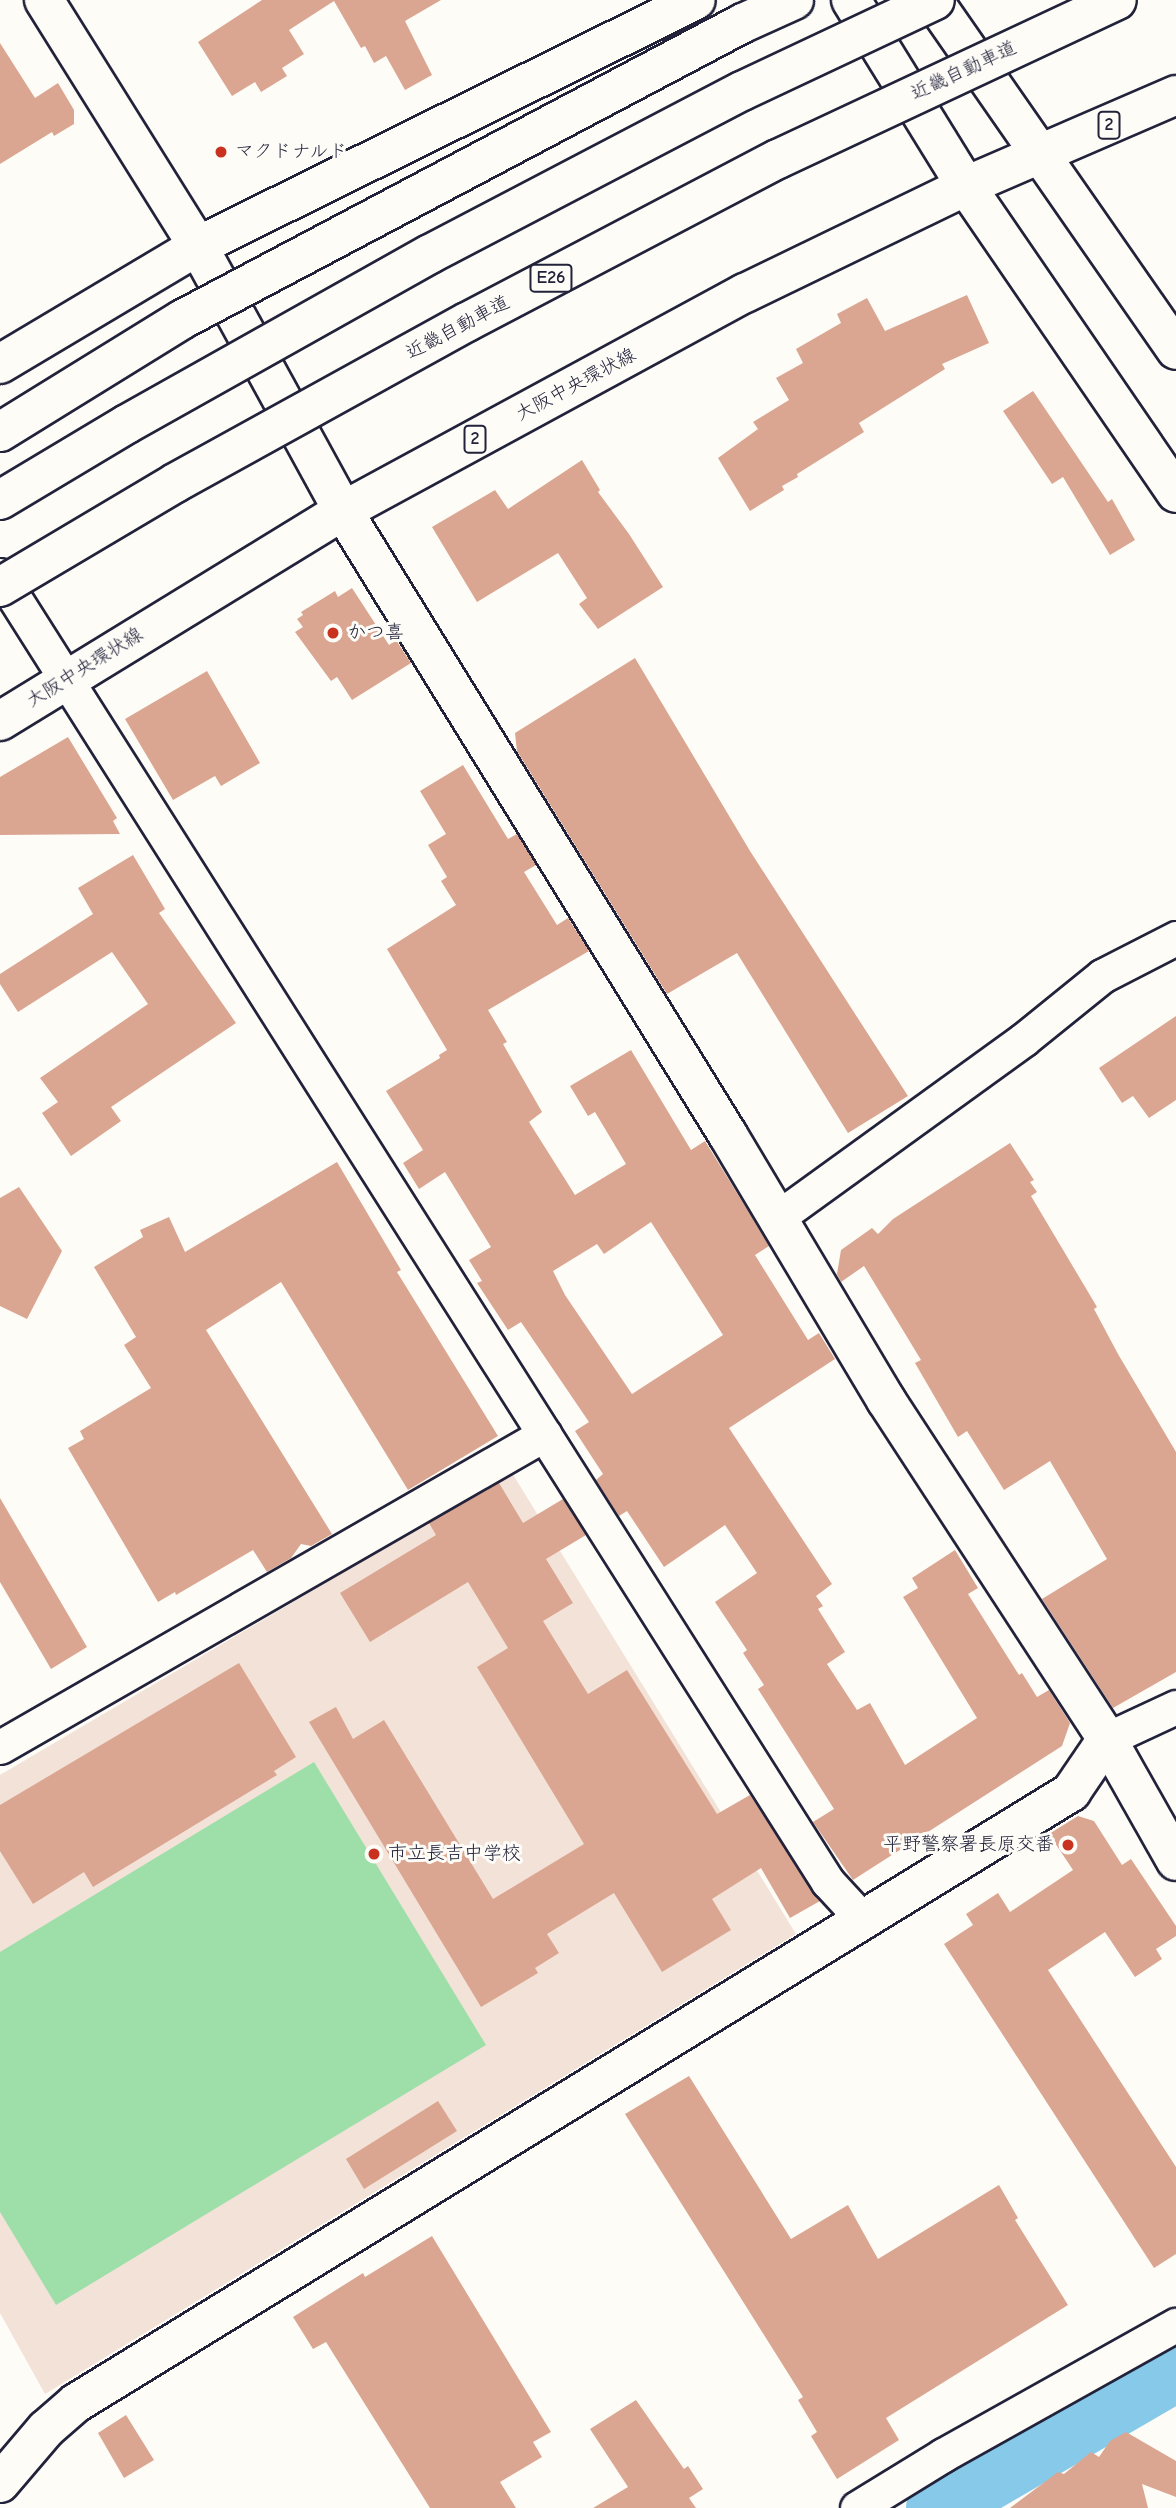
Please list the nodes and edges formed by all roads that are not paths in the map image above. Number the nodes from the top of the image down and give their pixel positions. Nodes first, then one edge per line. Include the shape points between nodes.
1 (44, 0) edge
2 (696, 0) edge
3 (794, 0) edge
4 (851, 0) edge
5 (934, 0) edge
6 (1117, 0) edge
7 (1176, 95) edge
8 (1041, 155) junction
9 (966, 186) junction
10 (198, 246) junction
11 (1176, 350) edge
12 (0, 364) edge
13 (0, 432) edge
14 (1176, 492) edge
15 (0, 499) edge
16 (343, 511) junction
17 (0, 575) edge
18 (0, 587) edge
19 (65, 678) junction
20 (0, 721) edge
21 (1176, 938) edge
22 (777, 1218) junction
23 (545, 1434) junction
24 (1176, 1707) edge
25 (1107, 1739) junction
26 (0, 1747) edge
27 (1176, 1861) edge
28 (864, 1921) junction
29 (1176, 2325) edge
30 (0, 2483) edge
31 (857, 2508) edge

1 - 10 main road
2 - 10 main road
3 - 13 main road, bridge via 183,319
4 - 9 main road
5 - 8 main road
5 - 15 main road, bridge via 742,91 430,254
6 - 18 main road, 近畿自動車道 / E26, bridge via 742,178 175,483
7 - 8 main road, 大阪中央環状線 / 2
8 - 9 main road, 大阪中央環状線 / 2
8 - 11 main road
9 - 14 main road
9 - 16 main road, 大阪中央環状線 / 2 via 745,293
10 - 12 main road
10 - 16 main road
16 - 19 main road, 大阪中央環状線 / 2
16 - 22 main road
17 - 19 street
19 - 20 main road, 大阪中央環状線 / 2
19 - 23 street
21 - 22 street via 1102,976 1023,1040
22 - 25 main road via 886,1400
23 - 26 street
23 - 28 street via 828,1882
24 - 25 street
25 - 27 main road
25 - 28 main road via 1071,1792
28 - 30 main road via 76,2403 46,2429
29 - 31 street

